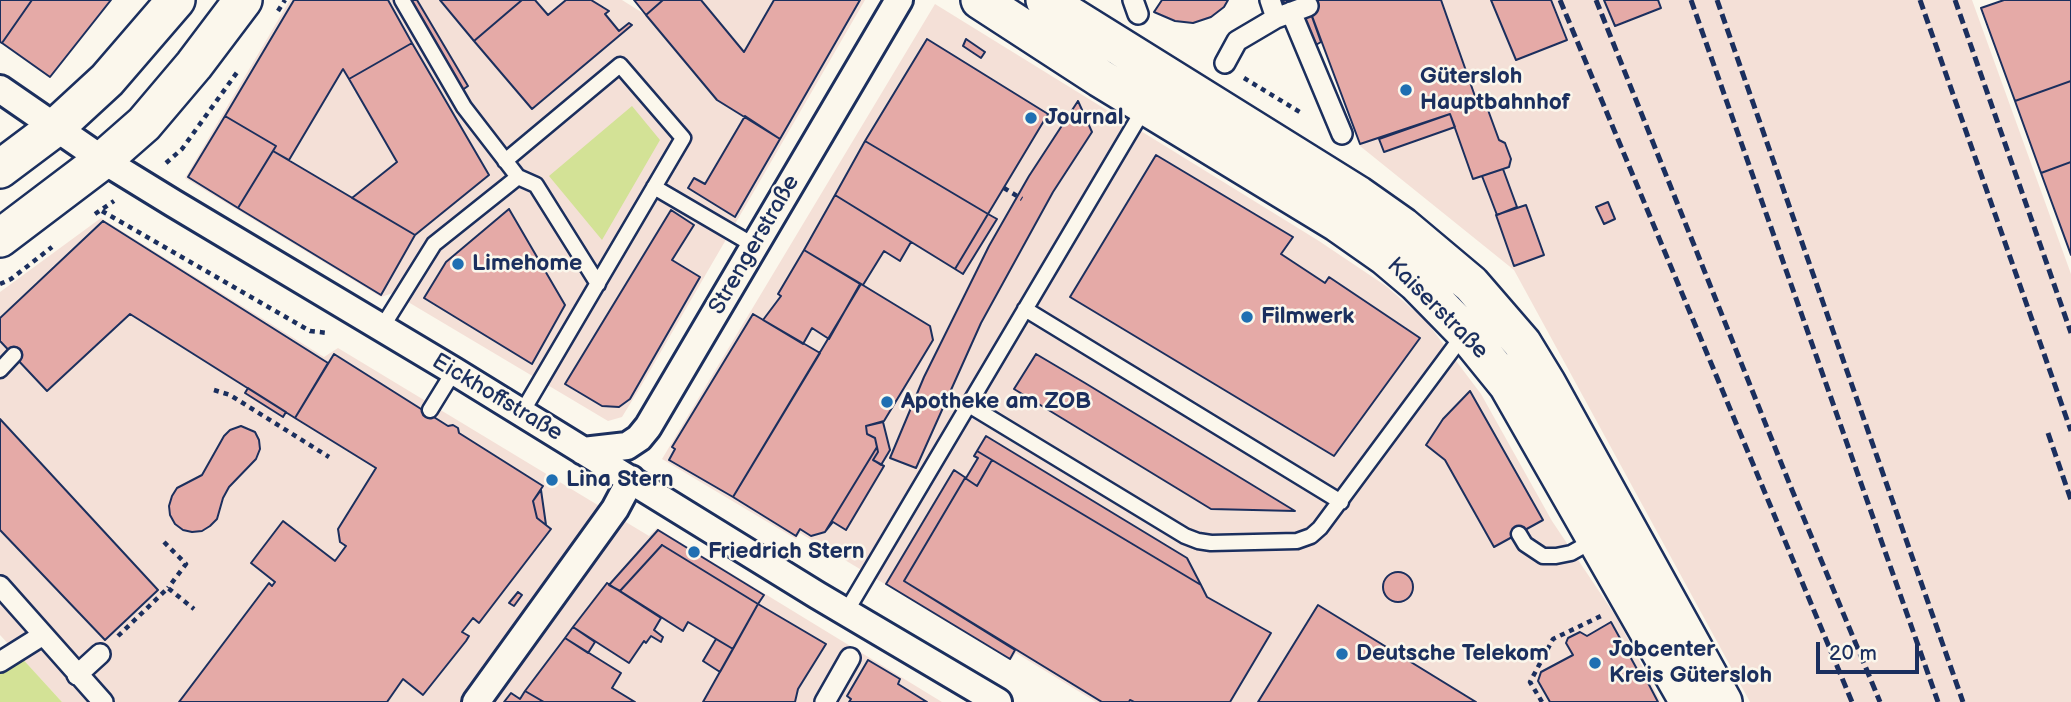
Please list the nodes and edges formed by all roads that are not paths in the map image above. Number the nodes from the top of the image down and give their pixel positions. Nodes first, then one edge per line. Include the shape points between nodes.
1 (176, 0) edge
2 (243, 0) edge
3 (402, 0) edge
4 (899, 0) edge
5 (980, 0) edge
6 (1045, 0) edge
7 (1286, 9) edge
8 (1226, 63) dead end
9 (0, 89) edge
10 (1155, 91) junction
11 (56, 127) junction
12 (1342, 134) dead end
13 (103, 160) junction
14 (505, 160) junction
15 (0, 169) edge
16 (518, 177) junction
17 (654, 187) junction
18 (0, 238) edge
19 (755, 246) junction
20 (598, 284) junction
21 (1025, 309) junction
22 (1479, 320) junction
23 (381, 329) junction
24 (14, 355) dead end
25 (0, 370) edge
26 (454, 370) junction
27 (969, 405) junction
28 (430, 410) dead end
29 (522, 414) junction
30 (583, 451) junction
31 (631, 480) junction
32 (1340, 502) junction
33 (1609, 532) junction
34 (1519, 534) dead end
35 (0, 586) edge
36 (846, 612) junction
37 (43, 635) junction
38 (100, 654) road end
39 (850, 658) dead end
40 (0, 662) edge
41 (78, 675) junction
42 (93, 698) edge
43 (476, 702) edge
44 (825, 702) edge
45 (998, 702) edge
46 (1689, 702) edge
47 (1723, 702) edge

1 - 11 main road via 107,80
2 - 13 main road via 150,118
3 - 14 lane via 464,107
4 - 19 street, Strengerstraße
5 - 10 main road, Kaiserstraße
6 - 10 main road, Kaiserstraße
7 - 8 street via 1237,41
7 - 12 street
9 - 11 street, Eickhoffstraße
10 - 21 lane
10 - 22 main road, Kaiserstraße via 1385,256 1417,284
11 - 13 street, Eickhoffstraße
11 - 15 main road
13 - 18 main road
13 - 23 street, Eickhoffstraße
14 - 16 lane
14 - 17 lane via 621,65 683,138
16 - 20 lane via 536,185
16 - 23 lane via 434,244
17 - 19 lane
17 - 20 lane
19 - 30 street, Strengerstraße via 639,438 627,446
20 - 29 lane
21 - 27 lane
21 - 32 lane
22 - 32 lane
22 - 33 main road, Kaiserstraße via 1508,385
23 - 26 street, Eickhoffstraße
24 - 25 lane
26 - 28 lane
26 - 29 street, Eickhoffstraße
27 - 32 lane via 1198,541 1297,541 1311,537
27 - 36 lane
29 - 30 street, Eickhoffstraße
30 - 31 street, Eickhoffstraße
31 - 36 street, Eickhoffstraße
31 - 43 street
33 - 34 lane via 1556,556 1532,550
33 - 46 main road, Kaiserstraße via 1650,629
33 - 47 main road, Kaiserstraße
35 - 37 street
36 - 45 street, Eickhoffstraße
37 - 40 street
37 - 41 street
38 - 41 street
39 - 44 street
41 - 42 street

